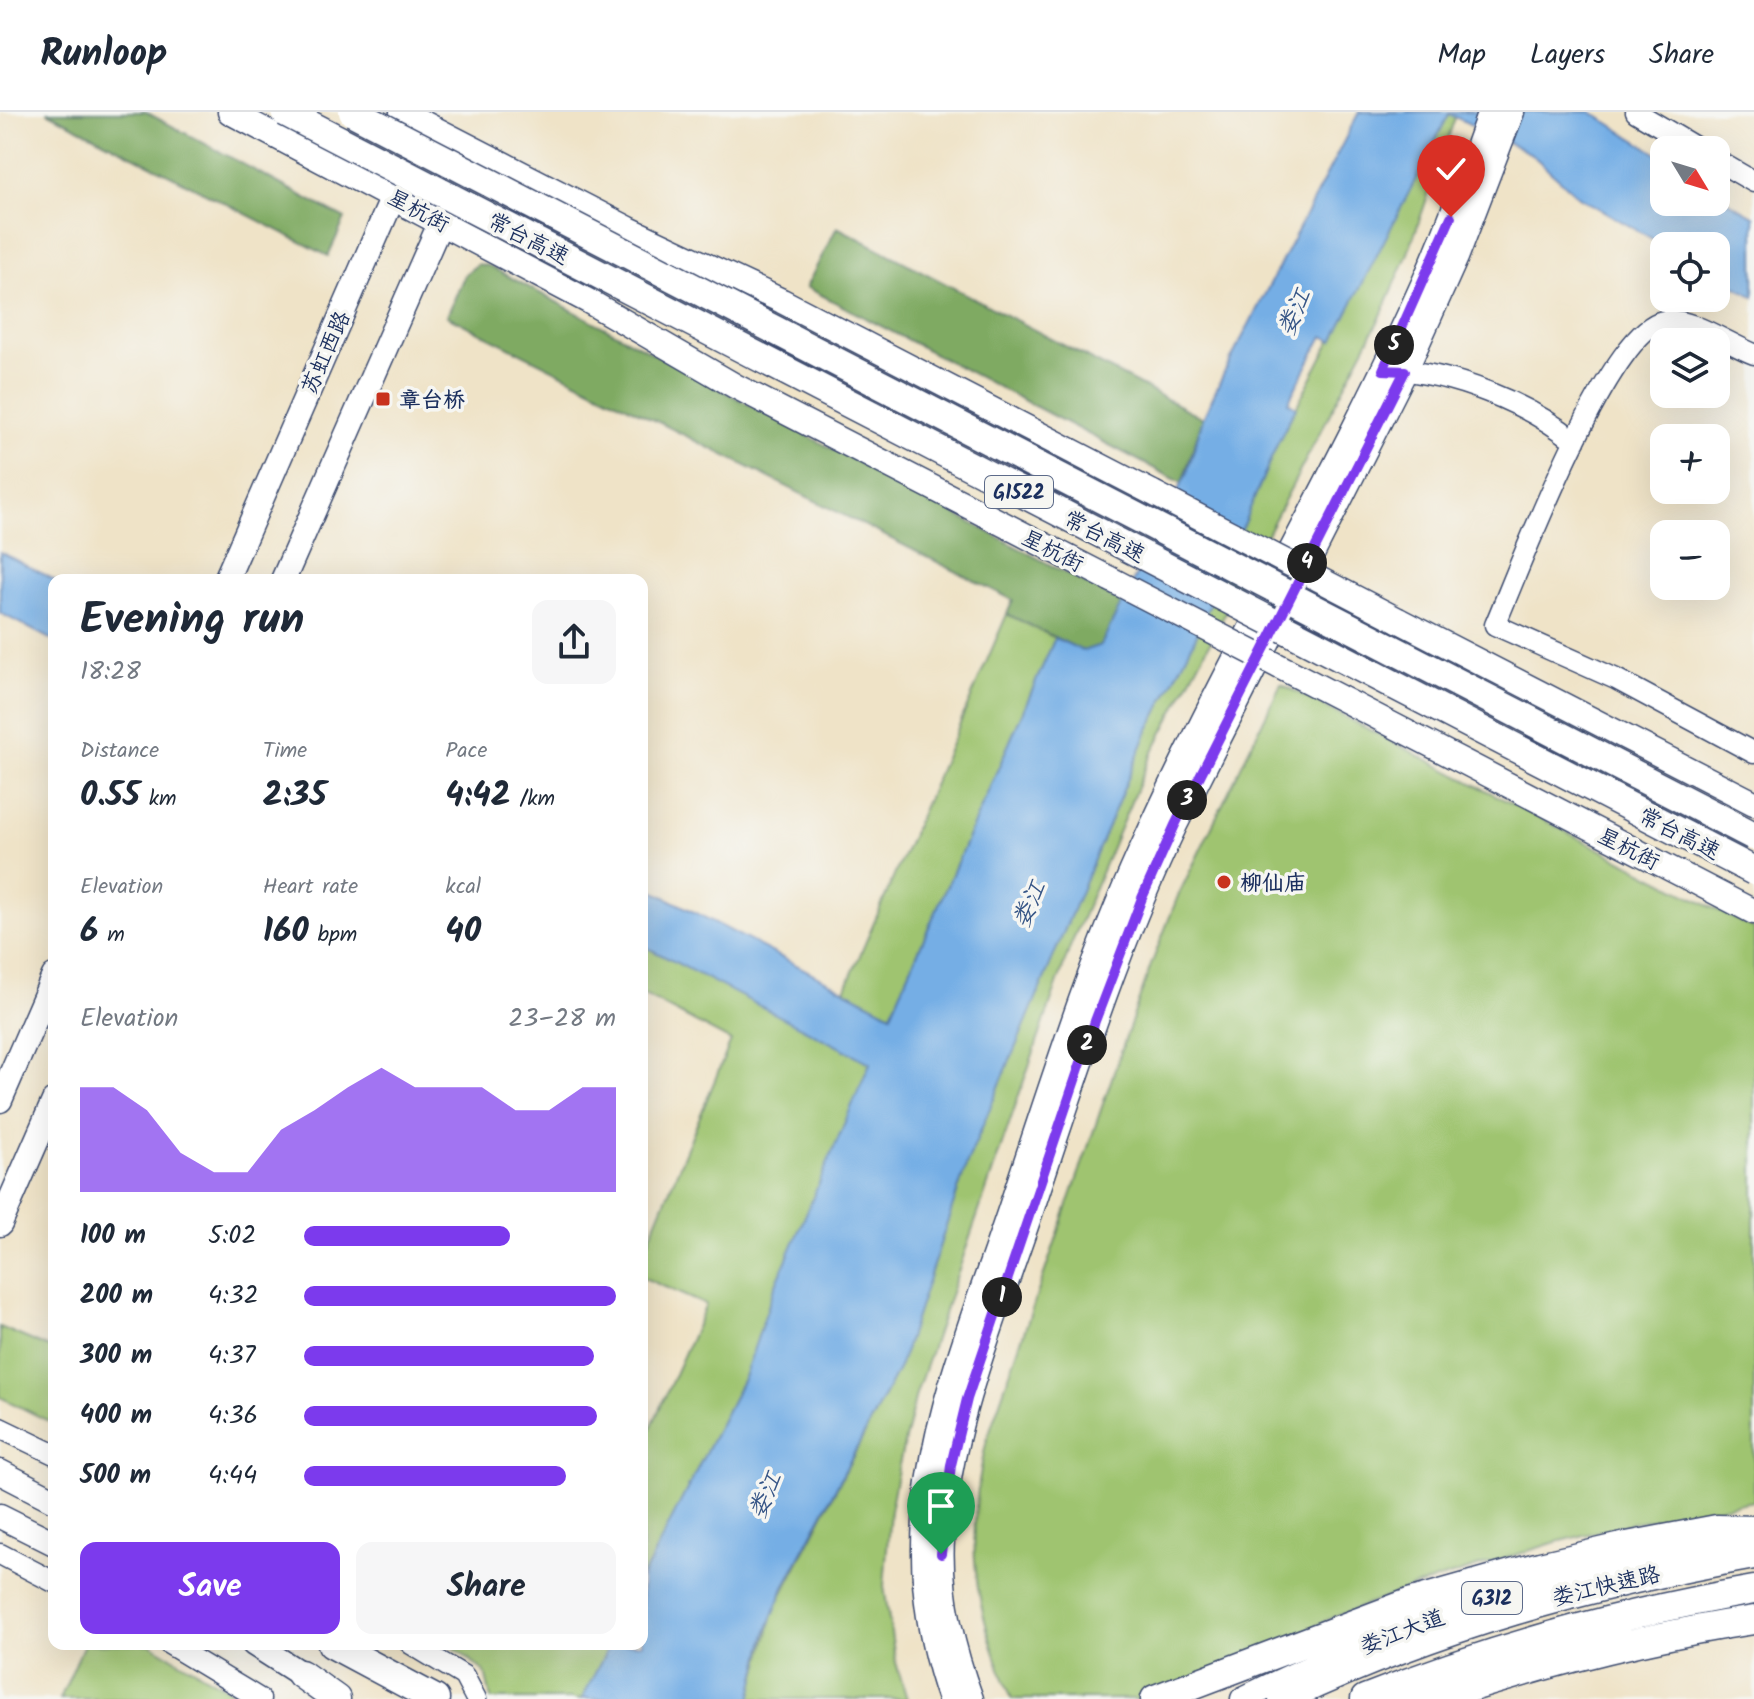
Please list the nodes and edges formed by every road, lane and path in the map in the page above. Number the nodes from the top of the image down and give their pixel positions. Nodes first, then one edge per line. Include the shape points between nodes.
1 (230, 112) edge
2 (285, 112) edge
3 (353, 112) edge
4 (402, 112) edge
5 (1490, 112) edge
6 (1512, 112) edge
7 (1636, 112) edge
8 (427, 125) junction
9 (1676, 136) edge
10 (1490, 142) junction
11 (475, 150) junction
12 (1730, 168) edge
13 (1754, 182) edge
14 (393, 196) junction
15 (440, 221) junction
16 (1754, 354) edge
17 (1394, 370) junction
18 (1575, 441) junction
19 (229, 574) edge
20 (286, 574) edge
21 (1754, 753) edge
22 (1754, 803) edge
23 (1754, 836) edge
24 (1754, 871) edge
25 (1754, 912) edge
26 (48, 990) edge
27 (0, 1100) edge
28 (48, 1115) edge
29 (0, 1224) edge
30 (0, 1428) edge
31 (48, 1451) edge
32 (0, 1472) edge
33 (48, 1497) edge
34 (0, 1516) edge
35 (1754, 1530) edge
36 (1754, 1538) edge
37 (48, 1540) edge
38 (0, 1554) edge
39 (1754, 1555) edge
40 (48, 1579) edge
41 (1754, 1590) edge
42 (1754, 1603) edge
43 (1754, 1620) edge
44 (179, 1650) edge
45 (263, 1650) edge
46 (343, 1650) edge
47 (421, 1650) edge
48 (301, 1674) joint
49 (260, 1699) edge
50 (336, 1699) edge
51 (435, 1699) edge
52 (476, 1699) edge
53 (950, 1699) edge
54 (971, 1699) edge
55 (1155, 1699) edge
56 (1243, 1699) edge
57 (1283, 1699) edge
58 (1365, 1699) edge
59 (1407, 1699) edge
60 (1434, 1699) edge

1 - 14 main road, 星杭街
2 - 24 highway, 常台高速 / G1522, bridge
3 - 23 highway, 常台高速 / G1522, bridge
4 - 8 main road
5 - 10 main road
6 - 10 main road
7 - 9 street
8 - 11 main road
8 - 14 main road, 苏虹西路
10 - 17 main road via 1439,247
11 - 15 main road
11 - 22 main road, bridge via 793,307
12 - 13 street
14 - 15 main road, 星杭街
14 - 19 main road, 苏虹西路
15 - 20 main road
15 - 25 main road, 星杭街, bridge via 745,391
16 - 18 street via 1709,332 1667,320 1647,327 1613,371
17 - 18 street via 1478,389
17 - 53 main road via 1123,890 952,1382 932,1461 921,1554 927,1615
17 - 54 main road via 1142,898 974,1376 951,1465 941,1554 946,1612
18 - 21 street via 1495,625 1616,679
26 - 27 main road
28 - 29 main road
30 - 31 street
32 - 33 main road
34 - 37 main road
35 - 55 highway via 1717,1529 1672,1537 1467,1586
36 - 56 main road, 娄江大道 / G312 via 1658,1555 1469,1605
38 - 40 street
39 - 57 highway, 娄江快速路 via 1537,1601 1412,1643
41 - 58 highway, 娄江快速路 via 1670,1604 1546,1635
42 - 59 main road via 1672,1616 1553,1647
43 - 60 highway via 1605,1648
44 - 49 street
45 - 48 main road
46 - 51 highway
47 - 52 street via 464,1676
48 - 50 highway

